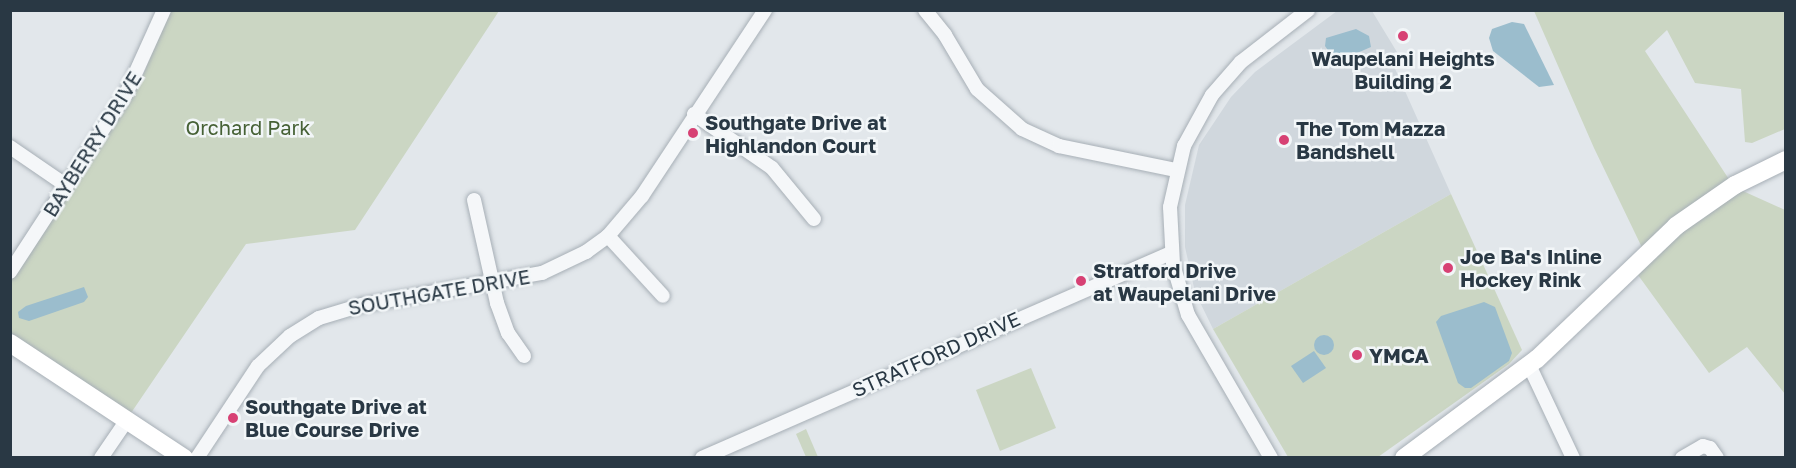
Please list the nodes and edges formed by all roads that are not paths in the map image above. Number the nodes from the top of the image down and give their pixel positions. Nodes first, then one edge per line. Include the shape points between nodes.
1 (164, 10) edge
2 (765, 10) edge
3 (925, 10) edge
4 (1308, 10) edge
5 (694, 114) junction
6 (10, 147) edge
7 (1785, 160) edge
8 (1176, 170) junction
9 (67, 186) junction
10 (474, 200) dead end
11 (814, 219) dead end
12 (610, 234) junction
13 (1171, 253) junction
14 (10, 272) edge
15 (493, 284) junction
16 (663, 296) dead end
17 (10, 343) edge
18 (524, 356) dead end
19 (1529, 365) junction
20 (126, 420) junction
21 (101, 458) edge
22 (184, 458) edge
23 (197, 458) edge
24 (702, 458) edge
25 (1270, 458) edge
26 (1404, 458) edge
27 (1573, 458) edge
28 (1682, 458) edge
29 (1717, 458) edge

1 - 9 street, BAYBERRY DRIVE via 126,94
2 - 5 street, SOUTHGATE DRIVE
3 - 8 street via 977,89 1022,129 1059,146
4 - 8 street via 1249,55 1217,88 1191,130
5 - 11 street via 772,168
5 - 12 street, SOUTHGATE DRIVE via 642,196
6 - 9 street
7 - 19 main road via 1735,185 1676,226
8 - 13 street via 1169,215
9 - 14 street, BAYBERRY DRIVE
10 - 15 street
12 - 15 street, SOUTHGATE DRIVE via 586,252 542,273
12 - 16 street
13 - 24 street, STRATFORD DRIVE
13 - 25 street via 1188,315
15 - 18 street via 504,325
15 - 23 street, SOUTHGATE DRIVE via 362,304 319,318 290,336 258,366
17 - 20 main road
19 - 26 main road
19 - 27 street
20 - 21 street
20 - 22 main road
28 - 29 street via 1703,446 1710,448

